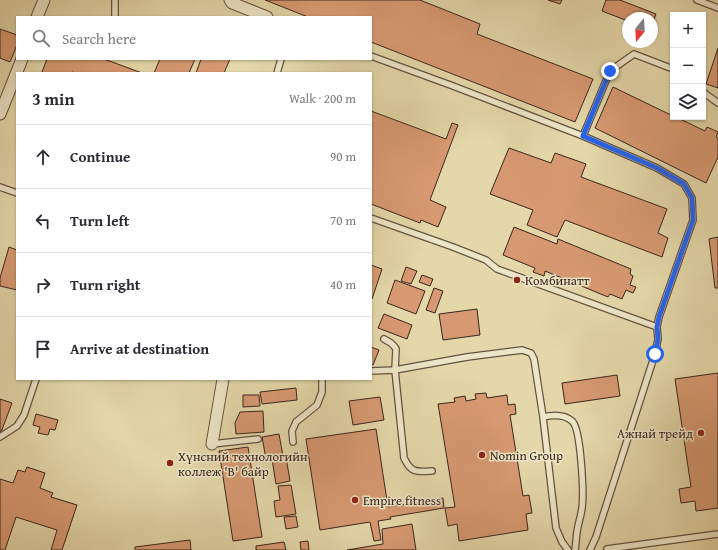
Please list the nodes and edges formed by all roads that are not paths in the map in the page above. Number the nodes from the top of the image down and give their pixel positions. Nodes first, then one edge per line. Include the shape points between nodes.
1 (44, 0) edge
2 (115, 0) edge
3 (230, 0) edge
4 (697, 0) edge
5 (718, 8) edge
6 (37, 16) edge
7 (115, 16) edge
8 (264, 16) edge
9 (372, 56) edge
10 (22, 60) edge
11 (281, 60) edge
12 (670, 68) edge
13 (17, 72) edge
14 (277, 72) edge
15 (16, 74) edge
16 (706, 94) edge
17 (718, 103) edge
18 (0, 114) edge
19 (583, 136) junction
20 (0, 187) edge
21 (16, 194) edge
22 (372, 218) edge
23 (657, 327) junction
24 (384, 339) dead end
25 (395, 370) junction
26 (372, 371) edge
27 (36, 380) edge
28 (223, 380) edge
29 (322, 380) edge
30 (543, 416) junction
31 (0, 437) edge
32 (258, 439) dead end
33 (292, 442) dead end
34 (212, 444) joint
35 (432, 471) dead end
36 (718, 534) edge
37 (607, 549) edge
38 (568, 550) edge
39 (575, 550) edge
40 (590, 550) edge

1 - 6 street
2 - 7 lane
3 - 8 street
4 - 5 lane
9 - 19 lane
10 - 13 street
11 - 14 lane
12 - 19 lane via 634,54 610,71
15 - 18 street
16 - 17 lane
19 - 23 lane via 657,168 684,184 692,198 693,220
20 - 21 lane
22 - 23 lane via 486,260 497,269
23 - 40 lane via 655,354
24 - 25 lane via 396,349
25 - 26 lane
25 - 30 lane via 522,350 530,353 534,359
25 - 35 lane via 404,458 408,467 414,471
27 - 31 lane via 21,420 17,426
28 - 34 street
29 - 33 lane via 322,392 317,405 296,422 292,431
30 - 38 lane via 556,528
30 - 39 lane via 563,416 576,424 583,488
32 - 34 lane
36 - 37 lane

